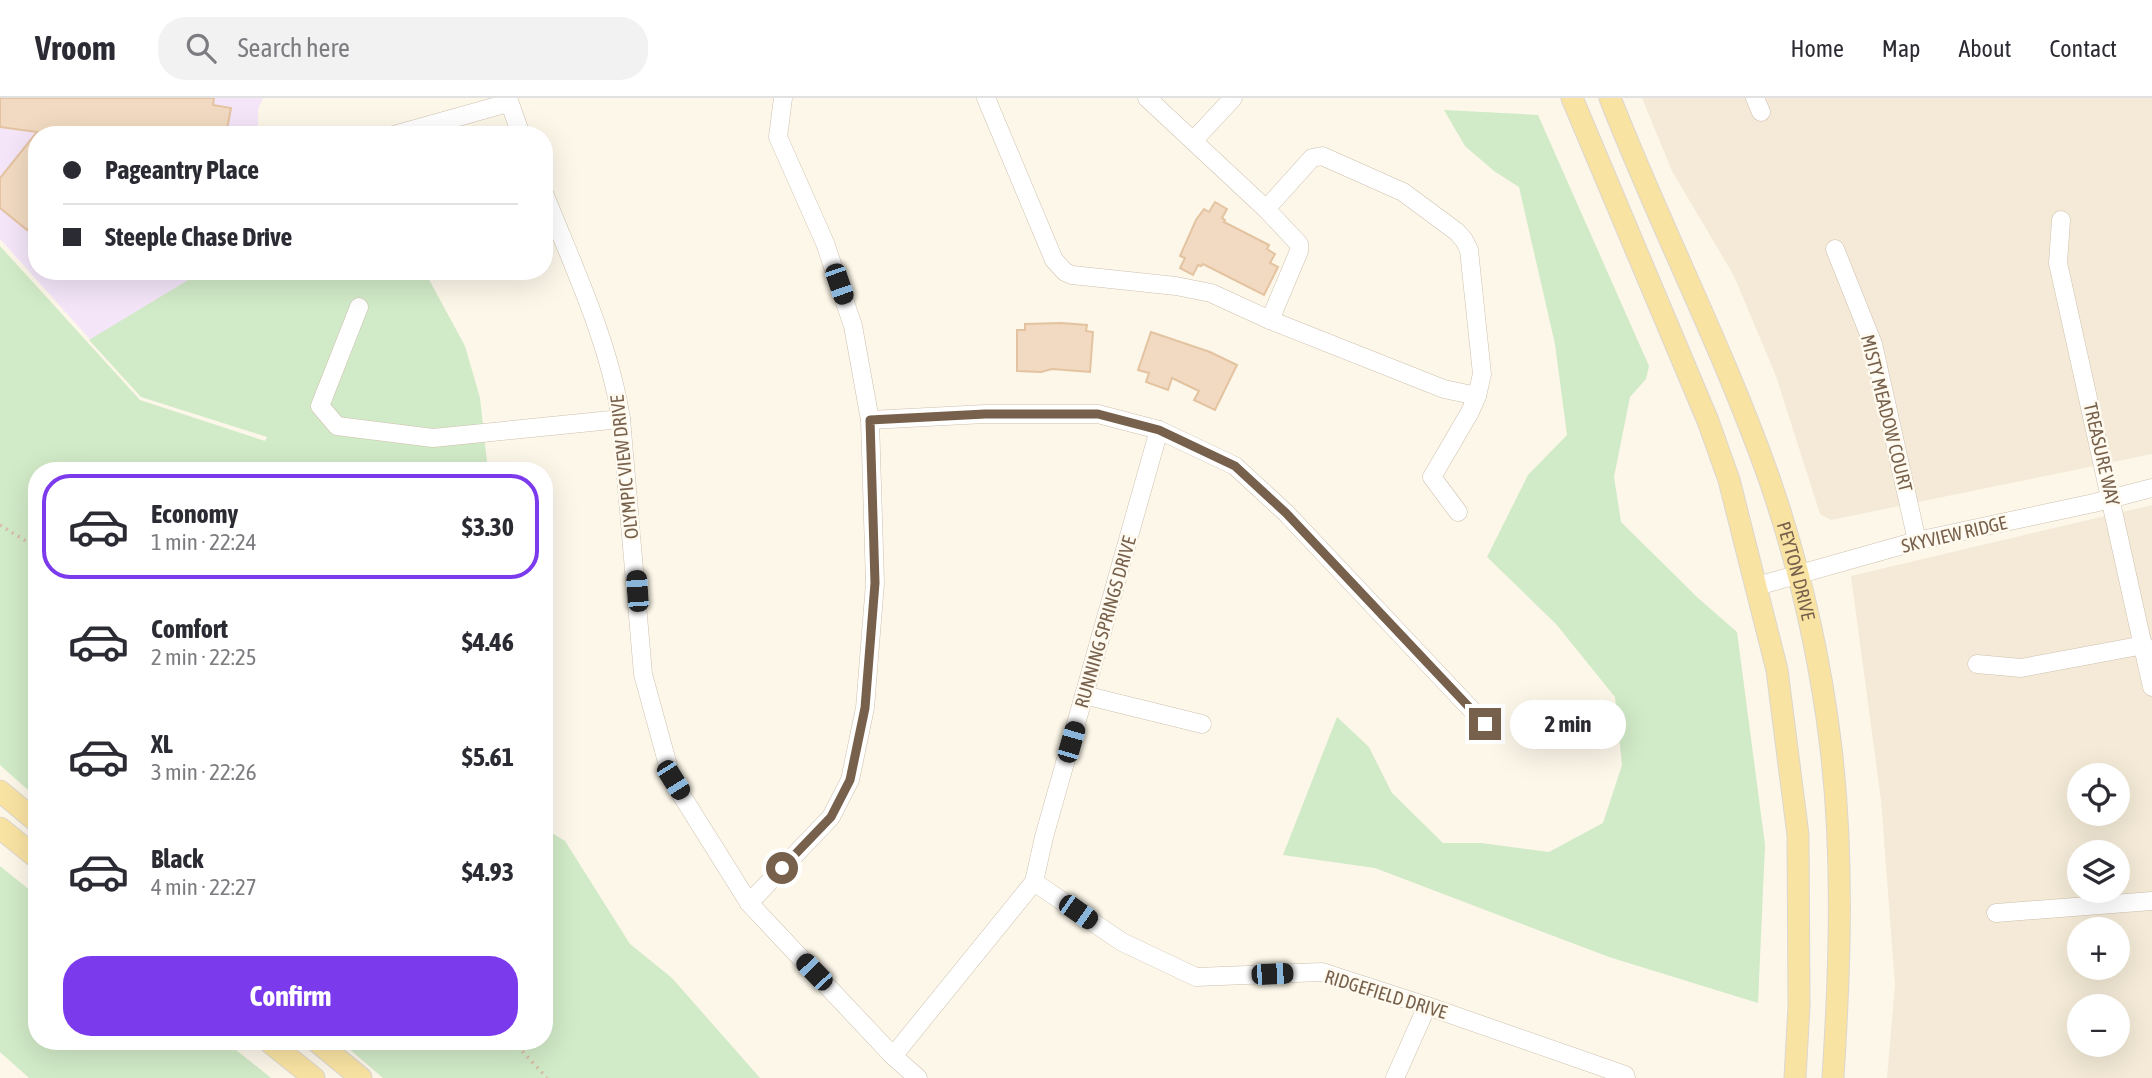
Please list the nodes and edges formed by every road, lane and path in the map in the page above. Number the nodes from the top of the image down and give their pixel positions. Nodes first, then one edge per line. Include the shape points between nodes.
1 (783, 98) edge
2 (986, 98) edge
3 (1147, 98) edge
4 (1233, 98) edge
5 (1572, 98) edge
6 (1610, 98) edge
7 (508, 100) edge
8 (423, 126) edge
9 (518, 126) edge
10 (1193, 141) junction
11 (1266, 209) junction
12 (553, 216) edge
13 (2062, 220) dead end
14 (1835, 249) dead end
15 (359, 307) dead end
16 (1270, 320) junction
17 (1477, 396) junction
18 (621, 419) junction
19 (870, 420) junction
20 (1159, 430) junction
21 (2152, 488) edge
22 (2112, 499) junction
23 (1458, 512) dead end
24 (0, 525) edge
25 (1917, 541) junction
26 (28, 542) edge
27 (1798, 575) junction
28 (1757, 586) junction
29 (2144, 645) junction
30 (1977, 664) dead end
31 (2152, 687) edge
32 (1084, 695) junction
33 (1202, 724) dead end
34 (1485, 724) dead end
35 (0, 791) edge
36 (28, 814) edge
37 (0, 828) edge
38 (28, 851) edge
39 (1034, 882) junction
40 (2152, 901) edge
41 (749, 903) junction
42 (1996, 913) dead end
43 (1427, 1006) junction
44 (279, 1050) edge
45 (327, 1050) edge
46 (521, 1050) edge
47 (893, 1056) junction
48 (314, 1078) edge
49 (361, 1078) edge
50 (547, 1078) edge
51 (918, 1078) edge
52 (1395, 1078) edge
53 (1626, 1078) edge
54 (1795, 1078) edge
55 (1833, 1078) edge

1 - 19 street via 778,137 825,243 853,326
2 - 16 street via 1054,260 1065,272 1210,293
3 - 10 street
4 - 10 street
5 - 28 main road, PEYTON DRIVE via 1708,421
6 - 27 main road, PEYTON DRIVE via 1721,354 1769,479
7 - 8 street
7 - 9 street
10 - 11 street
11 - 16 street via 1299,244
11 - 17 street via 1312,158 1322,156 1403,192 1457,232 1469,250 1482,374
12 - 18 street, OLYMPIC VIEW DRIVE via 602,341
13 - 22 street, TREASURE WAY via 2058,263
14 - 25 street, MISTY MEADOW COURT via 1873,344
15 - 18 street via 320,406 337,426 433,438
16 - 17 street via 1444,389
17 - 23 street via 1432,477
18 - 41 street, OLYMPIC VIEW DRIVE via 643,674 673,780
19 - 20 street via 1098,414
19 - 41 street via 875,583 865,708 850,780 831,817
20 - 32 street, RUNNING SPRINGS DRIVE
20 - 34 street via 1235,466 1286,513
21 - 22 street, SKYVIEW RIDGE
22 - 25 street, SKYVIEW RIDGE
22 - 29 street, TREASURE WAY
24 - 26 path
25 - 27 street, SKYVIEW RIDGE
27 - 28 street, SKYVIEW RIDGE
27 - 55 main road, PEYTON DRIVE via 1830,740 1835,804 1838,894
28 - 54 main road, PEYTON DRIVE via 1777,670 1798,835
29 - 30 street via 2021,668
29 - 31 street, TREASURE WAY
32 - 33 street
32 - 39 street, RUNNING SPRINGS DRIVE
35 - 36 main road
37 - 38 main road
39 - 43 street, RIDGEFIELD DRIVE via 1122,942 1196,977 1322,972
39 - 47 street, RUNNING SPRINGS DRIVE
40 - 42 street
41 - 47 street, OLYMPIC VIEW DRIVE
43 - 52 street
43 - 53 street, RIDGEFIELD DRIVE
44 - 48 main road
45 - 49 main road
46 - 50 path
47 - 51 street, OLYMPIC VIEW DRIVE

